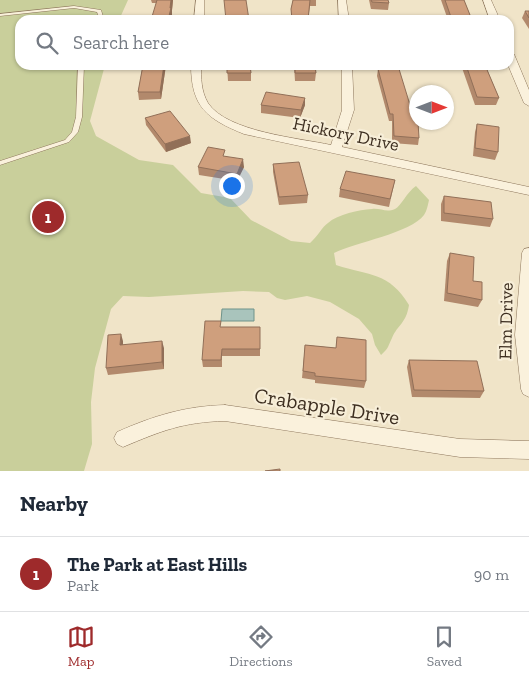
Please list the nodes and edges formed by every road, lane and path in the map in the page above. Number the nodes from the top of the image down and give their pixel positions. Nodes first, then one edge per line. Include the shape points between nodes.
1 (200, 0) edge
2 (342, 0) edge
3 (487, 0) edge
4 (0, 15) edge
5 (100, 15) edge
6 (199, 15) edge
7 (344, 15) edge
8 (493, 15) edge
9 (514, 66) edge
10 (81, 70) edge
11 (196, 70) edge
12 (347, 70) edge
13 (529, 103) edge
14 (335, 150) junction
15 (0, 164) edge
16 (529, 191) edge
17 (529, 253) edge
18 (529, 389) edge
19 (123, 438) dead end
20 (529, 450) edge

1 - 6 street
2 - 7 street
3 - 8 street
4 - 5 lane via 74,7 98,11
9 - 13 street
10 - 15 lane via 79,117 75,132 67,141
11 - 14 street, Hickory Drive via 197,95 211,114 248,131
12 - 14 street via 348,110
14 - 16 street, Hickory Drive
17 - 18 street, Elm Drive via 523,335
19 - 20 street, Crabapple Drive via 175,417 225,413 460,448

